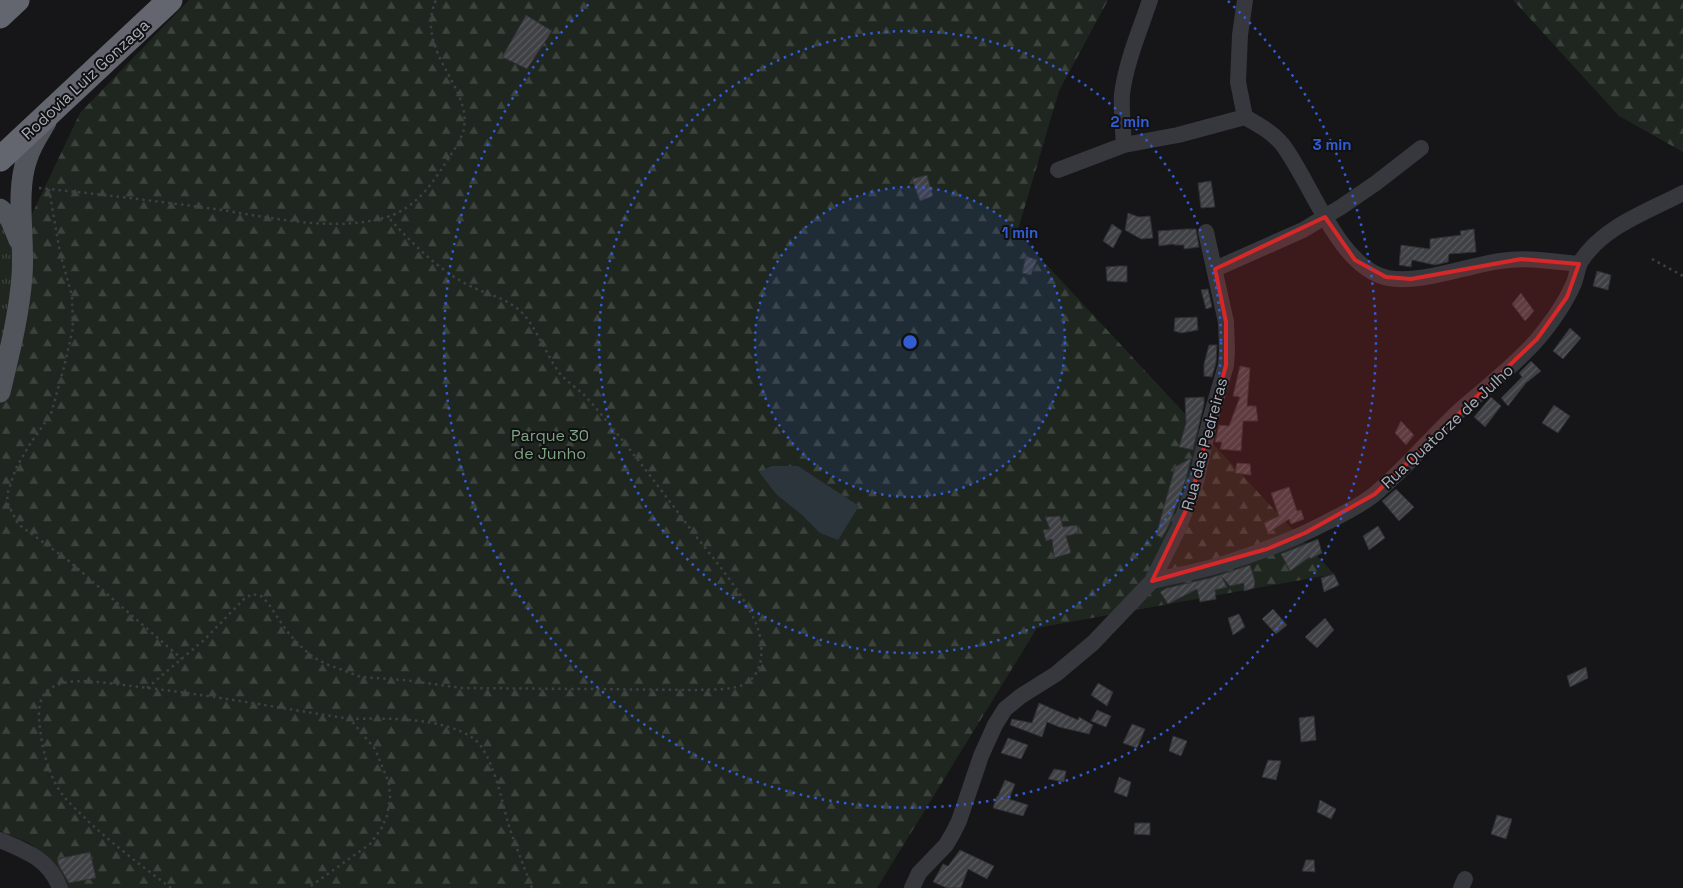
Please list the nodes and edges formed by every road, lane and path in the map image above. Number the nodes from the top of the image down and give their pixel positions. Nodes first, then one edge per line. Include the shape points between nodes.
1 (17, 0) edge
2 (170, 0) edge
3 (436, 0) edge
4 (1150, 0) edge
5 (1245, 0) edge
6 (0, 16) edge
7 (57, 105) junction
8 (1245, 117) junction
9 (1124, 145) junction
10 (1421, 148) dead end
11 (0, 159) edge
12 (1058, 170) dead end
13 (22, 186) junction
14 (48, 189) junction
15 (1683, 193) edge
16 (0, 209) edge
17 (388, 217) junction
18 (1325, 217) junction
19 (1206, 232) dead end
20 (22, 248) junction
21 (1652, 259) dead end
22 (1579, 264) junction
23 (1215, 269) junction
24 (1683, 276) edge
25 (0, 392) edge
26 (1152, 581) junction
27 (182, 659) junction
28 (148, 688) junction
29 (350, 718) junction
30 (0, 840) edge
31 (60, 888) edge
32 (171, 888) edge
33 (308, 888) edge
34 (532, 888) edge
35 (912, 888) edge

1 - 6 highway
2 - 7 highway, Rodovia Luiz Gonzaga
3 - 17 path via 432,8 432,38 439,60 457,92 464,128 453,152 429,187 405,209
4 - 9 street via 1123,92
5 - 8 street via 1238,82
7 - 11 highway, Rodovia Luiz Gonzaga
7 - 13 main road via 32,146
8 - 9 street
8 - 18 street via 1281,143
9 - 12 street
10 - 18 street
13 - 14 path
13 - 20 main road
14 - 17 path via 122,196 320,224
14 - 27 path via 72,296 73,328 51,414 16,468 7,495 8,504 18,524 68,561
15 - 22 street, Rua Quatorze de Julho via 1614,229 1589,250
16 - 20 main road via 10,218
17 - 27 path via 432,261 468,285 507,302 528,319 563,377 585,396 617,433 729,579 754,619 759,634 761,657 757,672 742,685 697,690 462,688 361,677 313,657 298,644 257,594 244,599
18 - 22 street via 1355,260 1386,278 1411,279 1521,259
18 - 23 street
19 - 23 street, Rua das Pedreiras
20 - 25 main road via 20,298
21 - 24 path
22 - 26 street, Rua Quatorze de Julho via 1567,297 1537,339 1374,494 1305,534 1267,549 1224,564
23 - 26 street, Rua das Pedreiras via 1226,322 1226,365 1189,504
26 - 35 street, Rua das Pedreiras via 1093,643 1005,710 981,756 954,833 919,873
27 - 28 path
28 - 29 path
28 - 32 path via 70,682 51,688 41,699 40,730 50,773 61,793 109,841
29 - 33 path via 375,749 389,783 387,816 370,844
29 - 34 path via 414,721 455,729 475,740 485,751
30 - 31 street via 31,853 46,865

